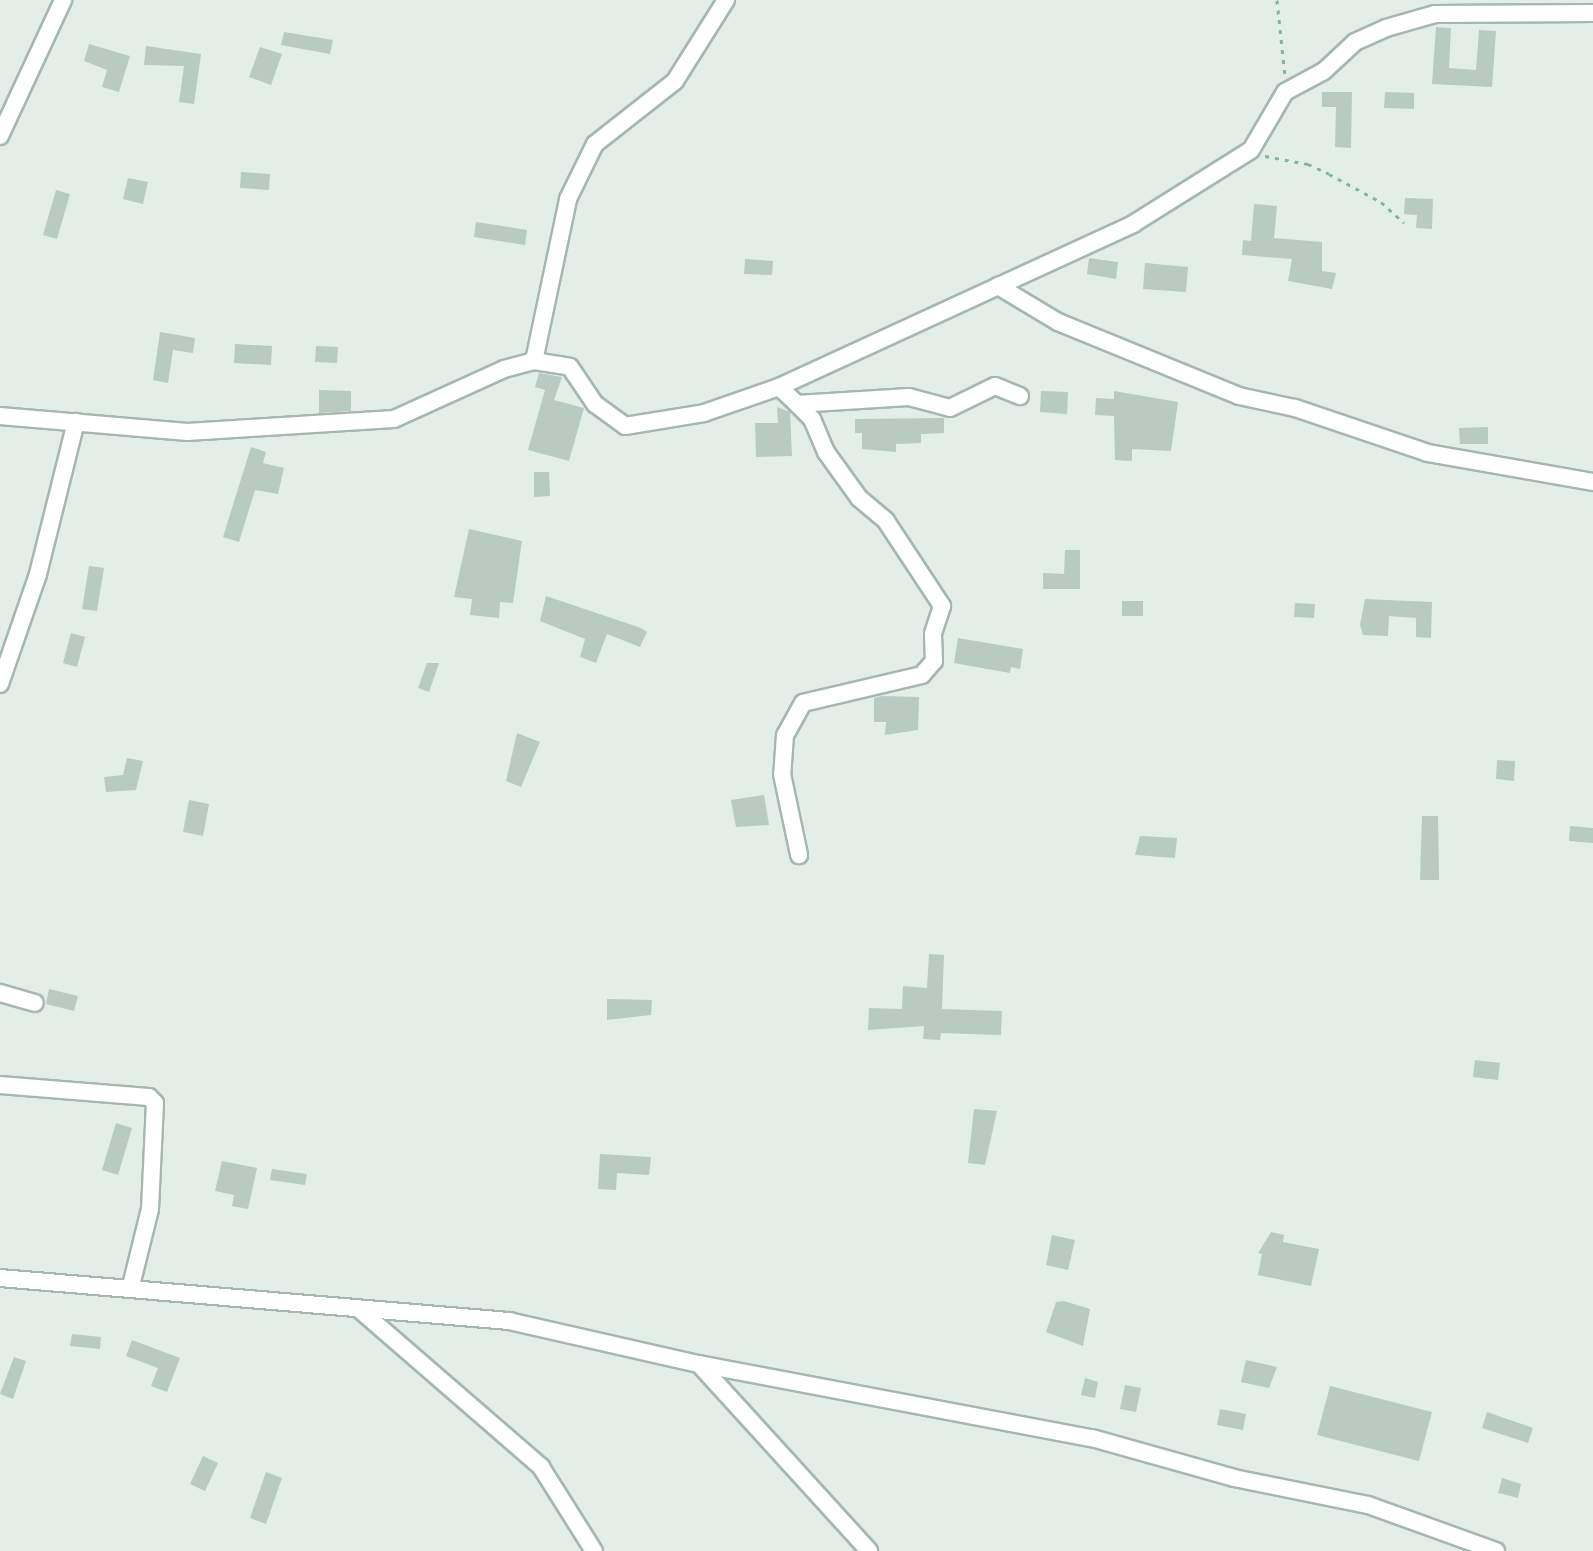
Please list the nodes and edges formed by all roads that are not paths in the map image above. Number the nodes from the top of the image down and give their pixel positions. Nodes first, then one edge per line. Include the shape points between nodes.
1 (63, 0) edge
2 (726, 0) edge
3 (1593, 13) edge
4 (0, 136) edge
5 (998, 286) junction
6 (534, 361) junction
7 (779, 387) junction
8 (1020, 396) dead end
9 (797, 404) junction
10 (0, 416) edge
11 (76, 422) junction
12 (1593, 482) edge
13 (0, 684) edge
14 (799, 855) dead end
15 (0, 993) edge
16 (35, 1003) dead end
17 (0, 1085) edge
18 (0, 1278) edge
19 (131, 1286) junction
20 (360, 1310) junction
21 (699, 1364) junction
22 (594, 1551) edge
23 (869, 1551) edge
24 (1496, 1551) edge

1 - 4 street
2 - 6 street via 675,81 595,144 568,199
3 - 5 street via 1435,14 1355,42 1324,71 1285,92 1251,150 1133,224
5 - 7 street
5 - 12 street via 1058,322 1239,396 1295,408 1428,453
6 - 7 street via 570,367 595,404 625,426 704,413
6 - 11 street via 504,369 394,419 187,432
7 - 9 street
8 - 9 street via 995,386 950,408 909,397
9 - 14 street via 812,419 826,452 859,498 886,521 942,606 933,634 934,661 922,675 803,703 785,735 782,774
10 - 11 street
11 - 13 street via 38,574
15 - 16 street
17 - 19 street via 149,1097 155,1103 150,1209
18 - 19 street
19 - 20 street
20 - 21 street via 509,1321
20 - 22 street via 541,1467
21 - 23 street
21 - 24 street via 1092,1438 1234,1478 1368,1505

